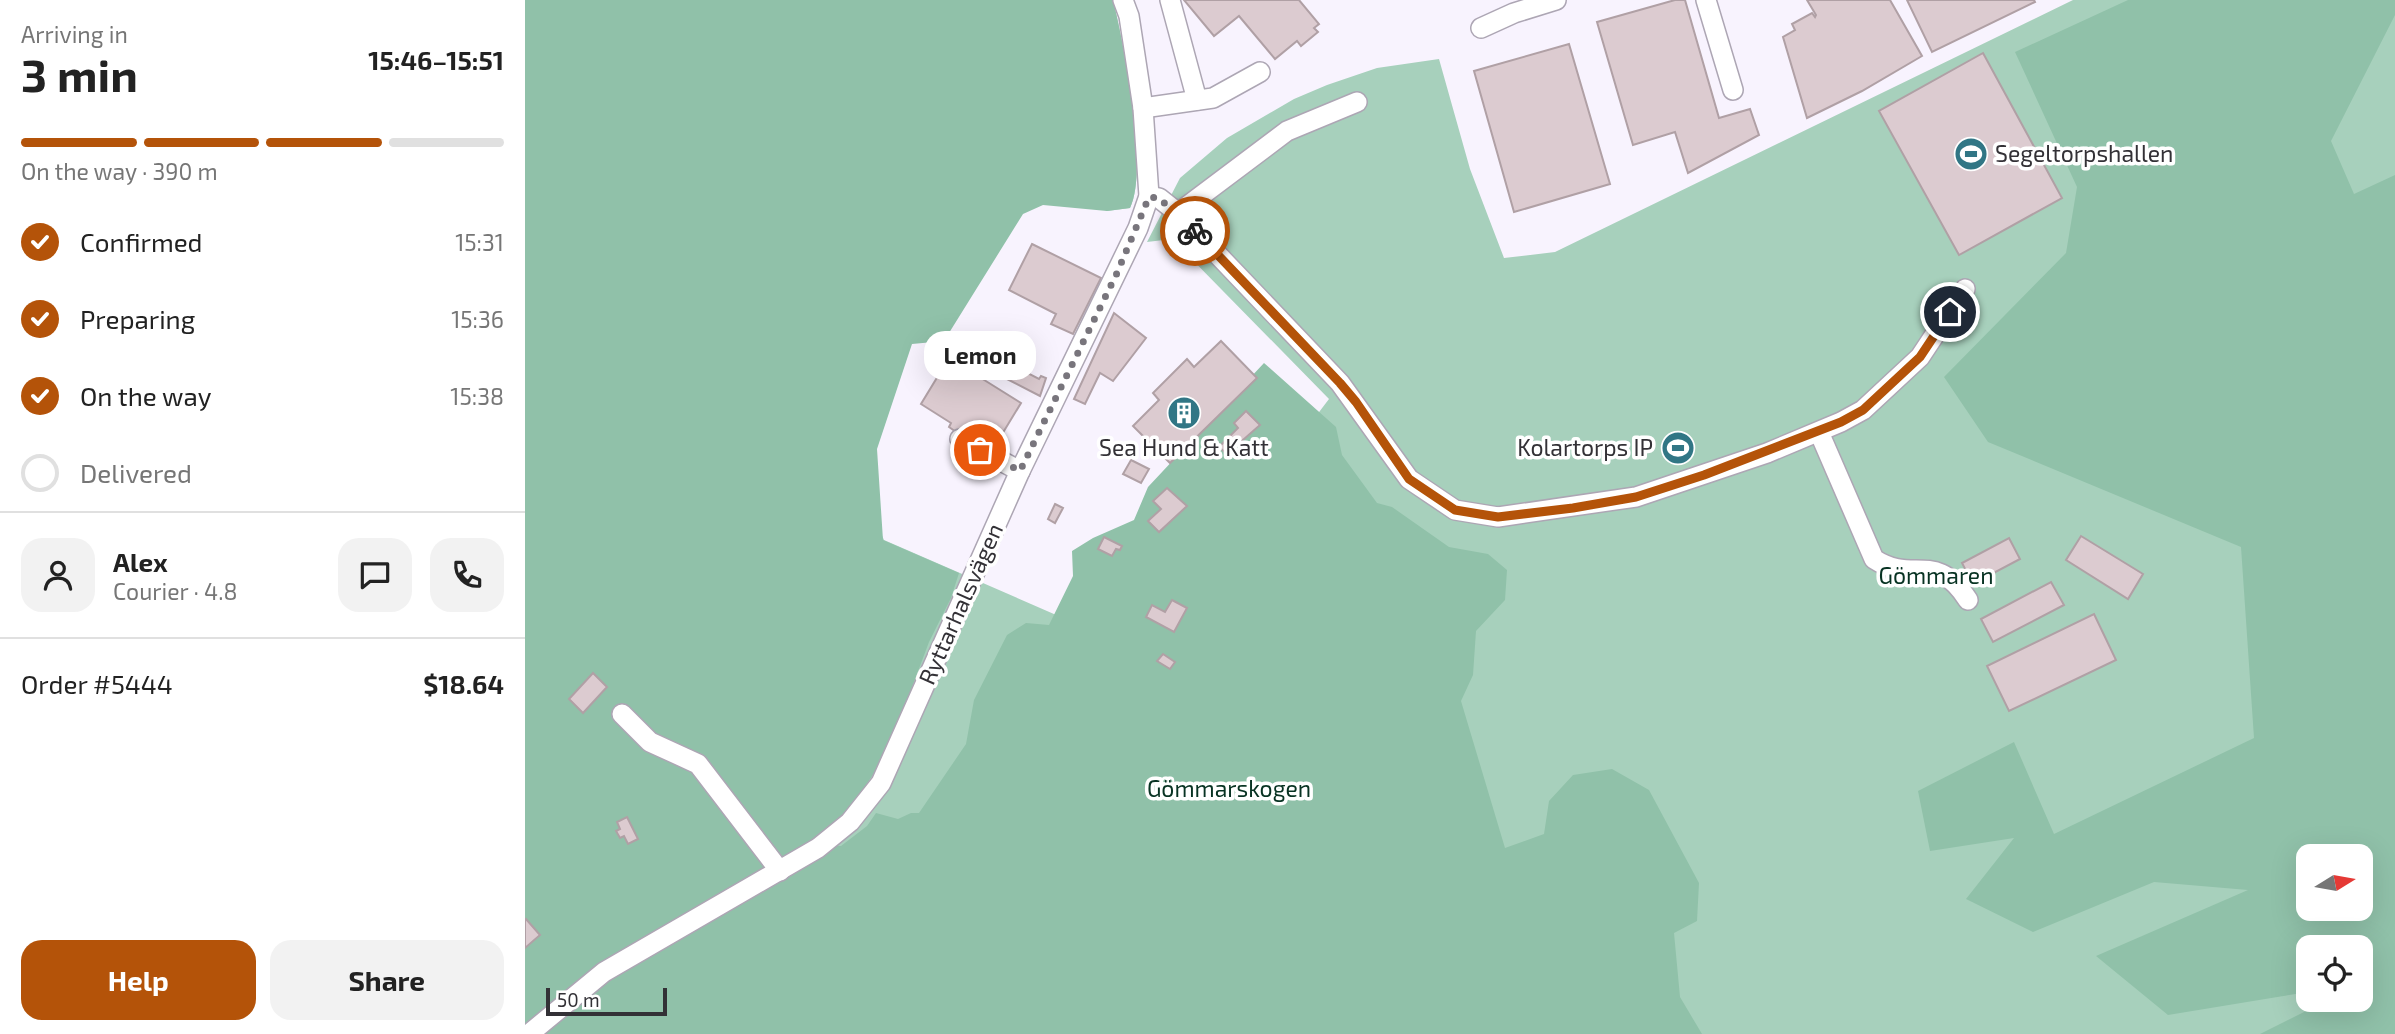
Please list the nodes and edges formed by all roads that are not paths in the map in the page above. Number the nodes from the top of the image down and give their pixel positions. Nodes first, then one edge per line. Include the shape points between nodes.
1 (1170, 0) edge
2 (1556, 0) edge
3 (1706, 0) edge
4 (1127, 5) edge
5 (1481, 28) dead end
6 (1260, 72) dead end
7 (1733, 90) dead end
8 (1197, 100) junction
9 (1357, 102) dead end
10 (1143, 108) junction
11 (1149, 197) junction
12 (1178, 213) junction
13 (1965, 289) dead end
14 (1819, 432) junction
15 (960, 439) dead end
16 (1020, 471) junction
17 (1968, 600) dead end
18 (622, 714) dead end
19 (780, 871) junction
20 (529, 1034) edge

1 - 8 street
2 - 5 street
3 - 7 street
4 - 10 street, Ryttarhalsvägen
6 - 8 street via 1213,97
8 - 10 street
9 - 12 street via 1287,131
10 - 11 street, Ryttarhalsvägen
11 - 12 street via 1159,198
11 - 16 street, Ryttarhalsvägen
12 - 14 street via 1348,393 1409,479 1455,510 1498,517 1636,497
13 - 14 street via 1920,357 1863,410
14 - 17 street via 1874,559 1888,568 1944,573
15 - 16 street
16 - 19 street, Ryttarhalsvägen via 881,783 850,822
18 - 19 street via 650,742 698,764
19 - 20 street, Ryttarhalsvägen via 604,972

